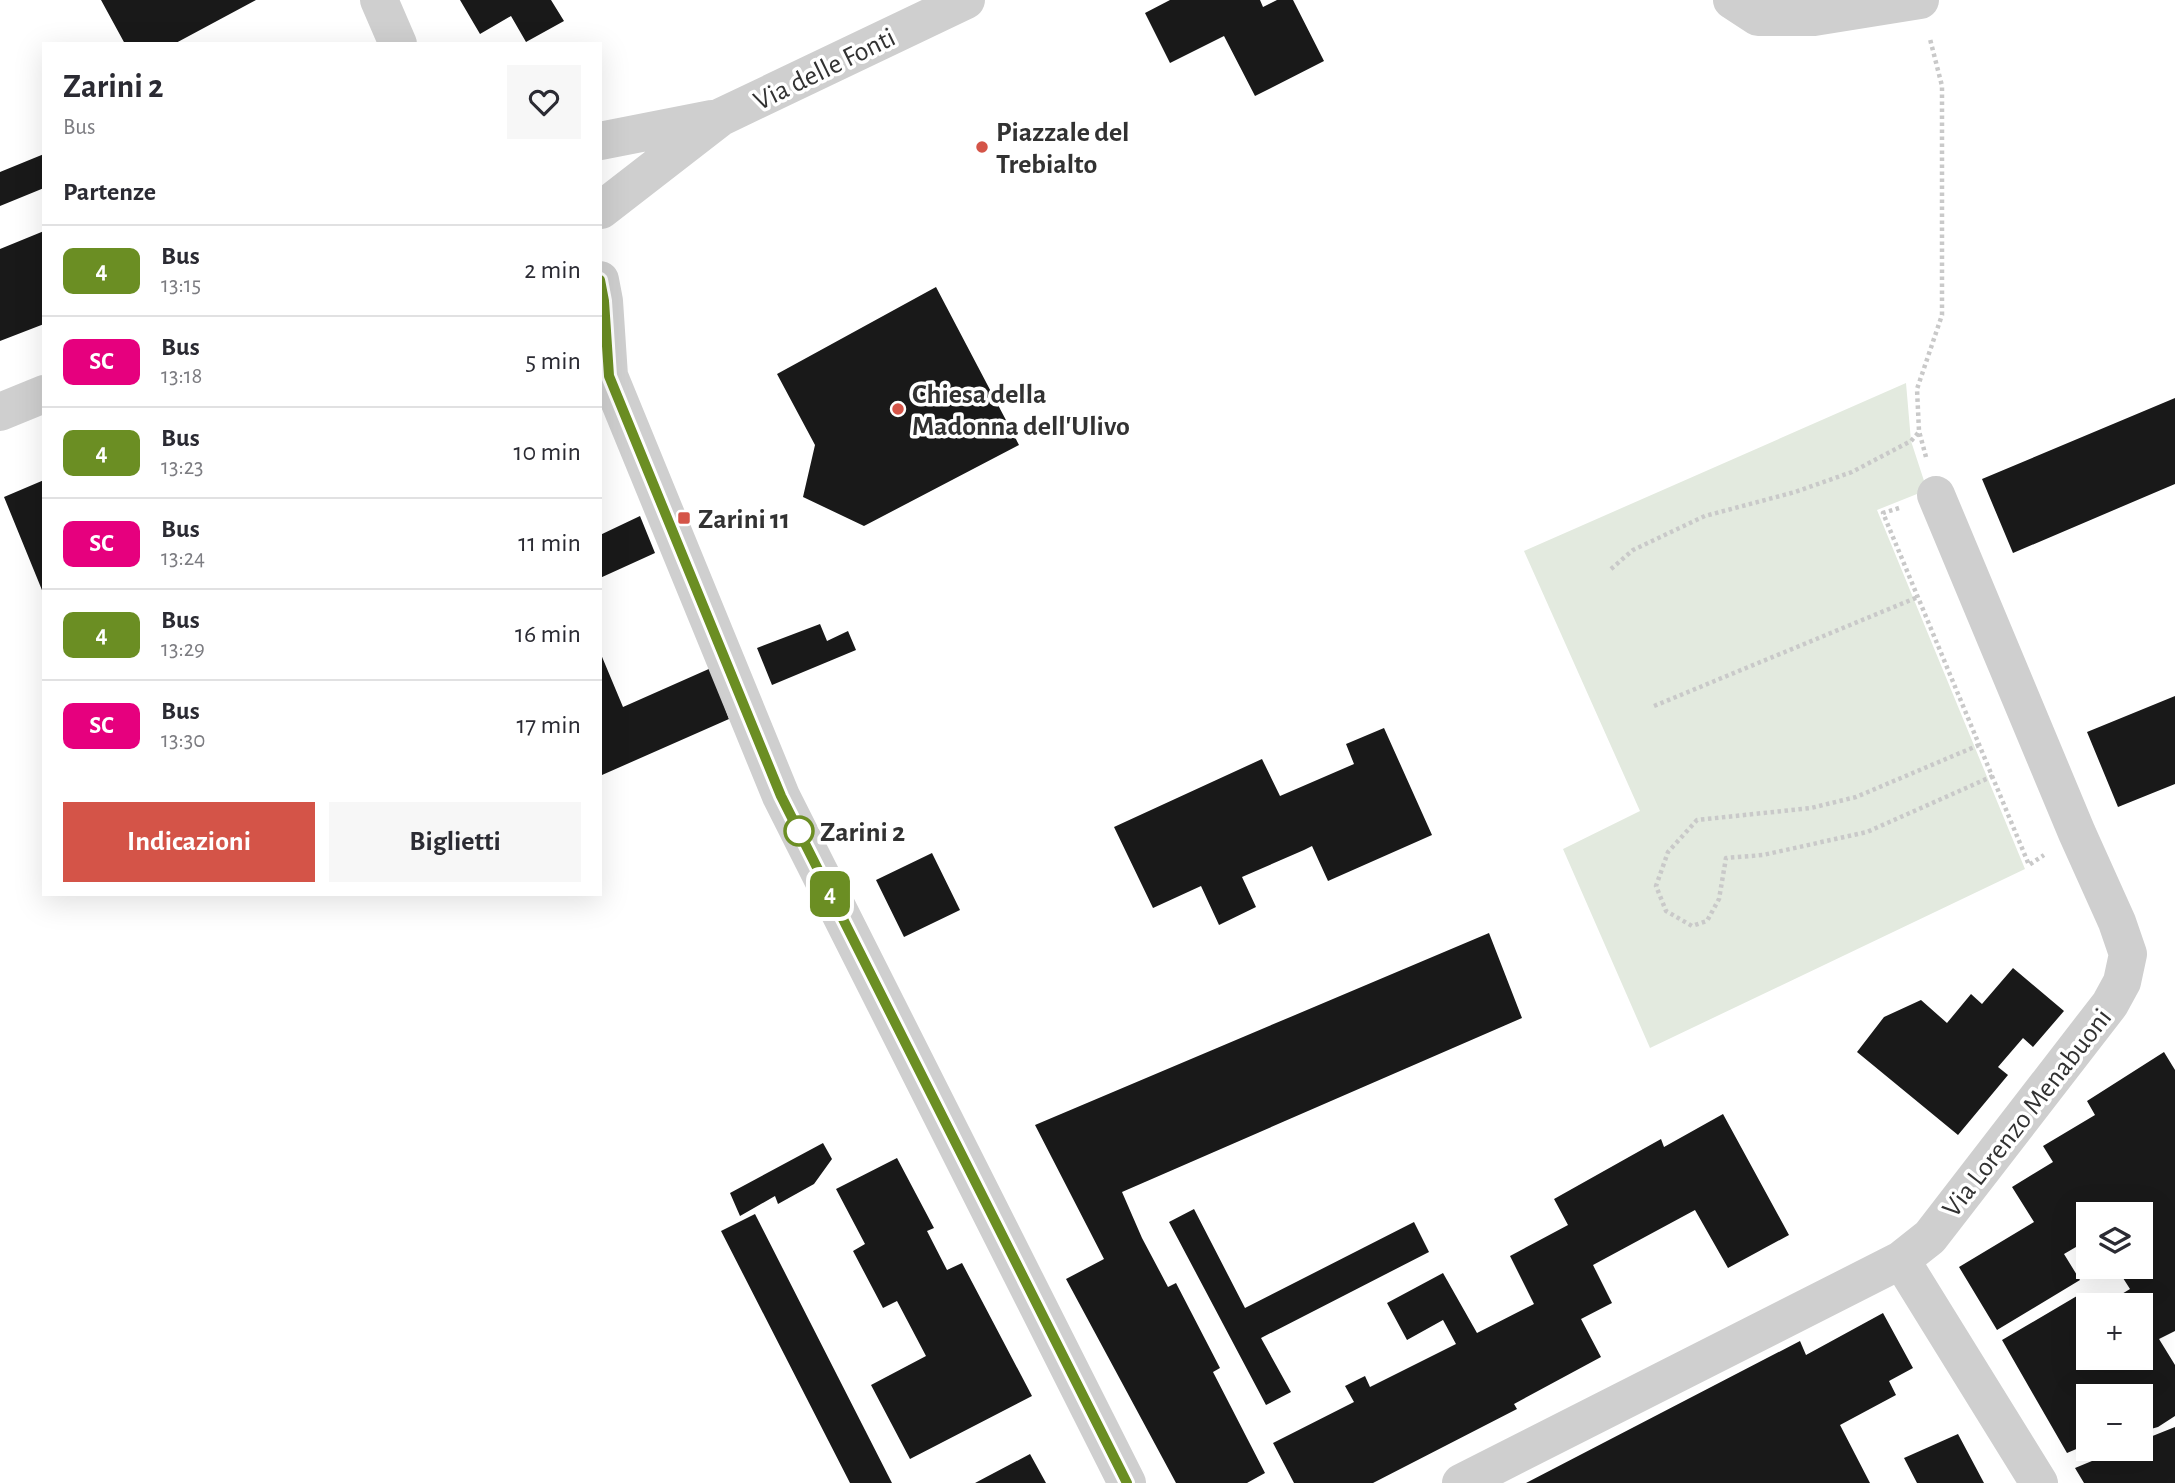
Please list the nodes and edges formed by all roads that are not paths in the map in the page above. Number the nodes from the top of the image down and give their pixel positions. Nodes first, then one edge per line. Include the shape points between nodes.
1 (965, 0) edge
2 (1731, 0) edge
3 (1920, 0) edge
4 (388, 20) edge
5 (416, 42) edge
6 (721, 117) junction
7 (602, 141) edge
8 (602, 208) edge
9 (602, 290) edge
10 (605, 369) edge
11 (42, 395) edge
12 (0, 412) edge
13 (1936, 495) road end
14 (1901, 1260) junction
15 (1127, 1483) edge
16 (1461, 1483) edge
17 (2039, 1483) edge

1 - 6 street, Via delle Fonti
2 - 3 street via 1758,17 1814,17
4 - 5 street
6 - 7 street, Via delle Fonti
6 - 8 street, Via delle Fonti
9 - 10 street
10 - 15 street via 781,796
11 - 12 street
13 - 14 street, Via Lorenzo Menabuoni via 2128,954 2122,982 2110,1004 1930,1237
14 - 16 street, Via Lorenzo Menabuoni
14 - 17 street

